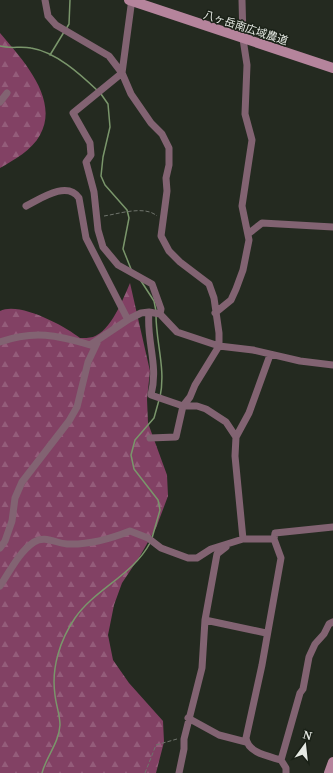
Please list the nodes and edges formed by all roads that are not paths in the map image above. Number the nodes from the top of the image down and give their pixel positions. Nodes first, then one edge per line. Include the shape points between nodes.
1 (45, 0) edge
2 (242, 0) edge
3 (130, 3) edge
4 (243, 39) junction
5 (333, 68) edge
6 (122, 73) junction
7 (7, 93) dead end
8 (0, 102) edge
9 (26, 206) dead end
10 (333, 228) edge
11 (248, 234) junction
12 (149, 312) junction
13 (215, 313) junction
14 (160, 314) junction
15 (128, 320) junction
16 (0, 342) edge
17 (97, 343) junction
18 (219, 346) junction
19 (270, 355) junction
20 (333, 365) edge
21 (182, 406) junction
22 (236, 437) junction
23 (150, 438) dead end
24 (333, 526) edge
25 (243, 539) junction
26 (274, 540) junction
27 (229, 544) junction
28 (0, 548) edge
29 (0, 586) edge
30 (205, 620) junction
31 (333, 622) edge
32 (266, 633) junction
33 (188, 718) junction
34 (246, 742) junction
35 (282, 762) junction
36 (333, 762) edge
37 (179, 773) edge
38 (282, 773) edge
39 (286, 773) edge
40 (329, 773) edge

1 - 6 street via 48,16 56,25 109,56
2 - 4 street
3 - 4 street, 八ヶ岳南広域農道
3 - 6 street
4 - 5 street, 八ヶ岳南広域農道
4 - 11 street via 247,65 245,114 252,140 242,206
6 - 13 street via 131,94 162,134 169,148 161,236 180,262 209,284 214,298
6 - 14 street via 73,113 90,143 91,155 86,162 103,247 118,265 152,284 161,309
7 - 8 street
9 - 15 street via 52,193 66,191 77,195 86,238
10 - 11 street via 262,223
11 - 13 street via 243,270 231,300
12 - 14 street
12 - 15 street
12 - 21 street via 148,323 155,370 151,395
13 - 18 street
14 - 18 street via 176,332
15 - 17 street
16 - 17 street via 41,334 60,336 90,345
17 - 28 street via 88,362 77,407 70,421 56,435 22,482 15,498 12,521
18 - 19 street
18 - 21 street via 190,397
19 - 20 street
19 - 22 street via 250,413
21 - 22 street via 206,409 226,422
21 - 23 street via 176,437
22 - 25 street via 235,456
24 - 26 street via 275,533
25 - 26 street
25 - 27 street
26 - 32 street via 281,558
27 - 29 street via 211,549 196,558 188,558 130,531 102,541 67,544 44,539 25,549
27 - 30 street via 217,554
30 - 32 street
30 - 33 street via 202,668
31 - 35 street via 315,644 309,657 303,690 300,693
32 - 34 street
33 - 34 street via 219,735
33 - 37 street
34 - 35 street via 258,753
35 - 38 street
35 - 39 street
36 - 40 street

